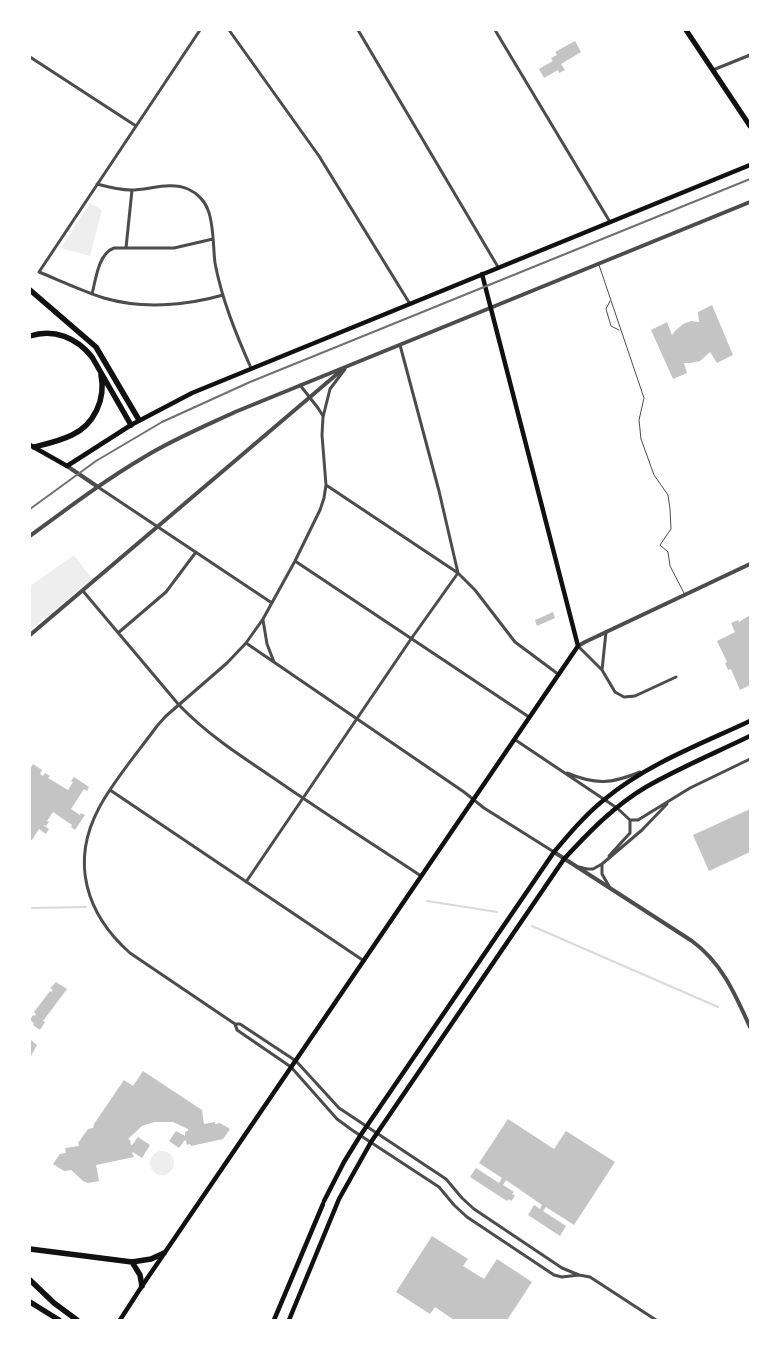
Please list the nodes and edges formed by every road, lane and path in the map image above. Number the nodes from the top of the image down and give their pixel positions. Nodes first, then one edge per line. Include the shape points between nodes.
1 (200, 30) edge
2 (229, 30) edge
3 (358, 30) edge
4 (495, 30) edge
5 (686, 30) edge
6 (750, 55) edge
7 (30, 57) edge
8 (712, 70) junction
9 (136, 126) junction
10 (750, 126) edge
11 (750, 164) edge
12 (97, 184) junction
13 (132, 190) junction
14 (750, 202) edge
15 (610, 222) junction
16 (212, 239) junction
17 (126, 248) junction
18 (599, 265) junction
19 (498, 267) junction
20 (482, 274) junction
21 (30, 290) edge
22 (92, 294) junction
23 (222, 295) junction
24 (610, 301) junction
25 (410, 304) junction
26 (491, 308) junction
27 (620, 330) junction
28 (30, 336) edge
29 (400, 345) junction
30 (346, 366) junction
31 (99, 368) junction
32 (251, 368) junction
33 (300, 385) junction
34 (310, 398) junction
35 (323, 417) junction
36 (139, 420) junction
37 (132, 424) junction
38 (32, 446) edge
39 (67, 466) junction
40 (326, 485) junction
41 (98, 487) junction
42 (158, 527) junction
43 (30, 536) edge
44 (196, 552) junction
45 (295, 561) junction
46 (750, 564) edge
47 (458, 573) junction
48 (82, 591) junction
49 (684, 595) junction
50 (272, 603) junction
51 (263, 619) junction
52 (118, 632) junction
53 (606, 632) junction
54 (30, 635) edge
55 (411, 639) junction
56 (246, 643) junction
57 (578, 646) junction
58 (274, 662) junction
59 (602, 670) junction
60 (558, 674) junction
61 (676, 677) dead end
62 (179, 705) junction
63 (529, 717) junction
64 (357, 719) junction
65 (750, 721) edge
66 (750, 736) edge
67 (514, 739) junction
68 (750, 759) edge
69 (559, 769) junction
70 (648, 769) junction
71 (110, 790) junction
72 (303, 798) junction
73 (473, 799) junction
74 (604, 800) junction
75 (671, 800) junction
76 (618, 808) junction
77 (630, 820) junction
78 (554, 852) junction
79 (564, 859) junction
80 (602, 864) junction
81 (577, 867) junction
82 (422, 876) junction
83 (246, 882) junction
84 (610, 888) junction
85 (364, 961) junction
86 (235, 1024) junction
87 (750, 1027) edge
88 (296, 1061) junction
89 (292, 1067) junction
90 (366, 1127) junction
91 (377, 1134) junction
92 (360, 1136) junction
93 (371, 1142) junction
94 (30, 1249) edge
95 (164, 1253) junction
96 (132, 1262) junction
97 (578, 1275) junction
98 (30, 1280) edge
99 (142, 1286) junction
100 (30, 1302) edge
101 (59, 1320) edge
102 (77, 1320) edge
103 (120, 1320) edge
104 (274, 1320) edge
105 (289, 1320) edge
106 (656, 1320) edge

1 - 9 street
2 - 25 street via 319,156
3 - 19 street
4 - 15 street
5 - 8 main road
6 - 8 street
7 - 9 street
8 - 10 main road
9 - 12 street
11 - 15 main road
12 - 13 street
12 - 22 street via 39,272
13 - 16 street via 167,185 187,188 205,203
13 - 17 street
14 - 18 street
15 - 19 main road
16 - 17 street via 174,248
16 - 23 street
17 - 22 street via 107,251
18 - 24 lane
18 - 26 street
19 - 20 main road
20 - 25 main road
20 - 26 main road
21 - 36 highway via 96,347
22 - 23 street via 148,304 188,303
23 - 32 street
24 - 27 lane
24 - 27 lane via 606,310 611,326
25 - 32 main road
26 - 29 street
26 - 57 main road
27 - 49 lane via 644,398 639,420 641,439 654,474 668,495 670,529 660,545 668,552 670,566
28 - 31 highway via 45,333 68,337 86,349
29 - 30 street
29 - 47 street
30 - 33 street
30 - 34 street
30 - 35 street via 330,389
31 - 37 highway
31 - 38 highway via 101,398 94,416 71,436
32 - 36 main road
33 - 34 street
33 - 41 street via 197,429
34 - 35 street
34 - 42 street
35 - 40 street
36 - 37 main road
37 - 39 main road
38 - 39 main road
39 - 41 street
40 - 45 street via 320,510
40 - 47 street
41 - 42 street
41 - 43 street
42 - 44 street
42 - 48 street
44 - 50 street
44 - 52 street via 166,592
45 - 50 street
45 - 55 street
46 - 49 street
47 - 55 street
47 - 60 street via 515,642
48 - 52 street
48 - 54 street
49 - 53 street
50 - 51 street
51 - 56 street
51 - 58 street via 263,631
52 - 62 street
53 - 57 street
53 - 59 street
55 - 63 street
55 - 64 street
56 - 58 street
56 - 62 street
57 - 59 street
57 - 60 main road
58 - 64 street
59 - 61 street via 615,692 624,697 635,696
60 - 63 main road
62 - 71 street via 157,726
62 - 72 street via 214,737
63 - 67 main road
64 - 72 street
64 - 73 street
65 - 70 main road
66 - 76 main road via 669,774
67 - 69 street
67 - 73 main road
68 - 75 street
69 - 70 street via 582,779 602,782 622,780
69 - 74 street
70 - 74 main road
71 - 83 street
71 - 86 street via 92,822 86,848 85,874 94,908 109,932 130,953
72 - 82 street
72 - 83 street
73 - 78 street
73 - 82 main road
74 - 76 street
74 - 78 main road
75 - 77 street via 638,820
75 - 80 street
76 - 77 street
76 - 79 main road via 590,830
77 - 80 street via 630,833
78 - 79 street
78 - 90 main road
79 - 81 street
79 - 91 main road
80 - 81 street via 593,869
80 - 84 street via 602,874
81 - 84 street
82 - 85 main road
83 - 85 street
84 - 87 street via 698,945 715,961
85 - 88 main road
86 - 88 street via 240,1024
86 - 89 street via 237,1030
88 - 89 main road
88 - 90 street via 339,1108
89 - 92 street via 327,1109
89 - 95 main road
90 - 91 street
90 - 92 main road
91 - 93 main road
91 - 97 street via 446,1179 474,1209 562,1268
92 - 93 street
92 - 104 main road via 323,1202
93 - 97 street via 439,1187 467,1217 545,1270 562,1277
93 - 105 main road via 339,1199
94 - 96 highway
95 - 96 highway via 151,1260
95 - 99 main road
96 - 99 highway
97 - 106 street via 590,1277
98 - 102 highway
99 - 103 main road
100 - 101 highway

